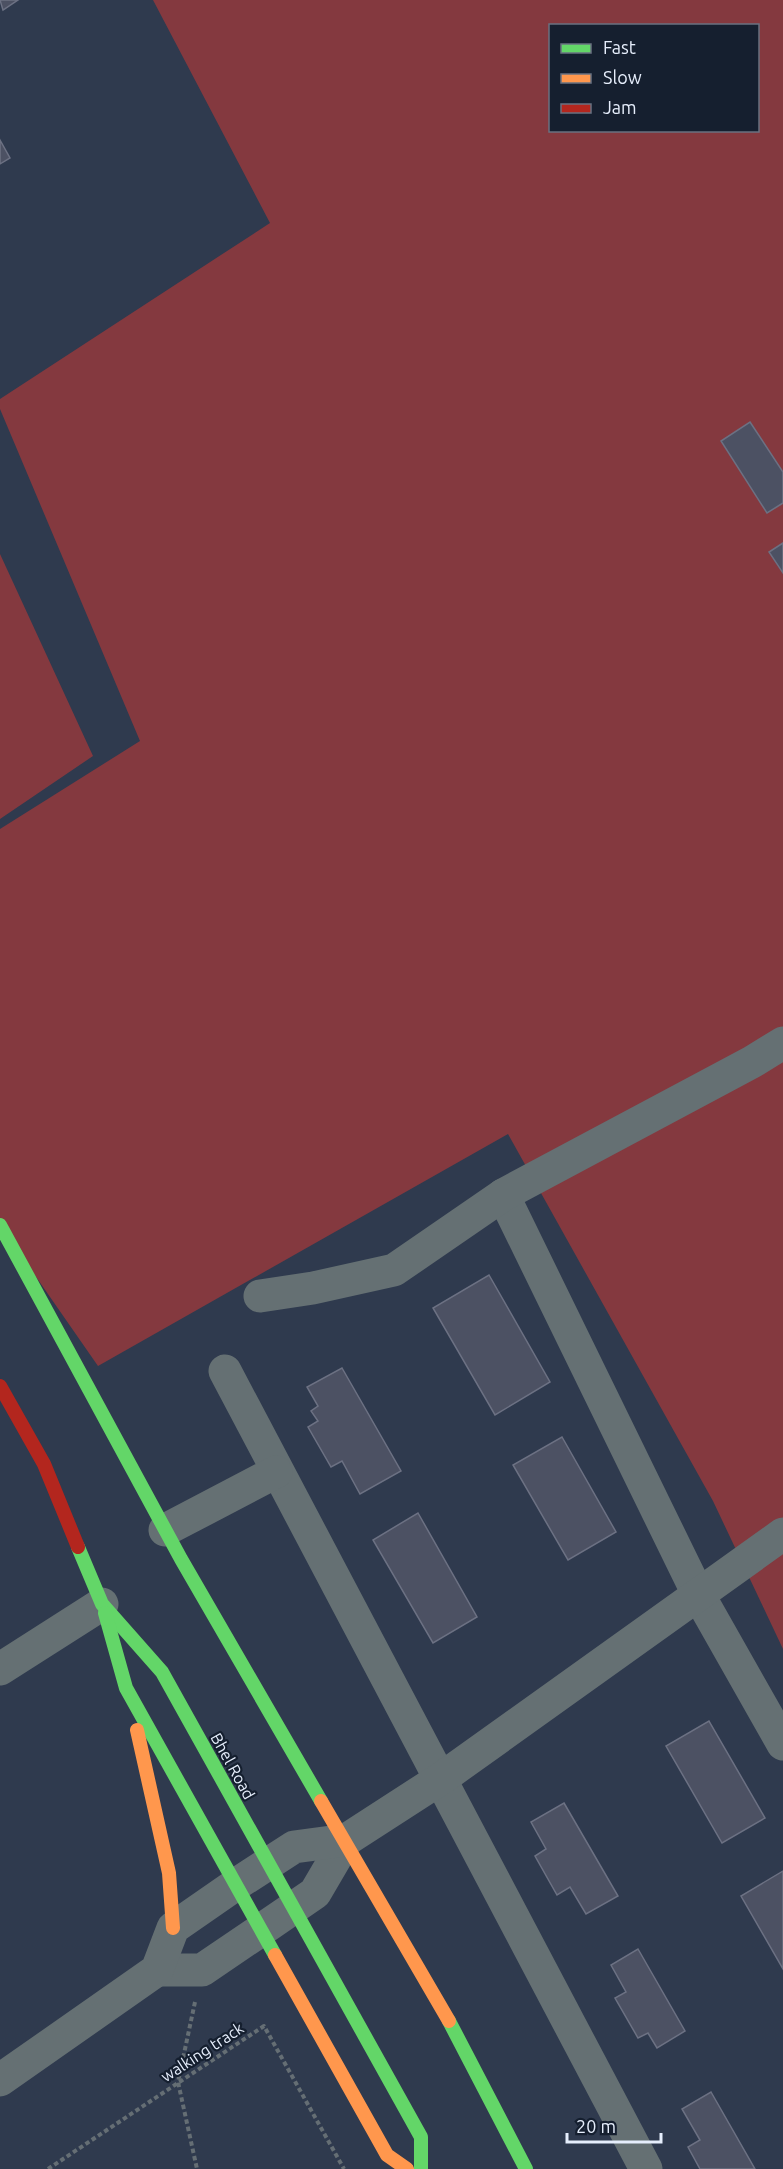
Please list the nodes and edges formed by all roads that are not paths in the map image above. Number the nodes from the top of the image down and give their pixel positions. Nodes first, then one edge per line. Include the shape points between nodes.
1 (783, 1043) edge
2 (503, 1195) junction
3 (0, 1225) edge
4 (260, 1296) dead end
5 (225, 1371) dead end
6 (0, 1386) edge
7 (276, 1472) junction
8 (165, 1530) junction
9 (783, 1534) edge
10 (698, 1594) junction
11 (102, 1604) junction
12 (0, 1669) edge
13 (126, 1688) junction
14 (783, 1744) edge
15 (441, 1778) junction
16 (346, 1840) junction
17 (267, 1864) junction
18 (235, 1884) junction
19 (294, 1907) junction
20 (173, 1928) junction
21 (261, 1930) junction
22 (157, 1970) junction
23 (0, 2080) edge
24 (406, 2169) edge
25 (421, 2169) edge
26 (526, 2169) edge
27 (646, 2169) edge

1 - 2 street
2 - 4 street via 394,1270
2 - 10 street
3 - 8 street
5 - 7 street
6 - 11 street, Bhel Road via 44,1464
7 - 8 street
7 - 15 street
8 - 16 street
9 - 10 street
10 - 14 street
10 - 15 street
11 - 12 street
11 - 13 street
11 - 17 street, Bhel Road via 162,1672
13 - 18 street
13 - 20 street via 169,1873
15 - 16 street
15 - 27 street
16 - 17 street via 294,1847
16 - 19 street via 315,1893
16 - 26 street via 455,2031
17 - 18 street
17 - 19 street, Bhel Road
18 - 20 street
18 - 21 street
19 - 21 street
19 - 25 street, Bhel Road via 421,2137
20 - 22 street
21 - 22 street via 202,1970
21 - 24 street via 387,2154
22 - 23 street

